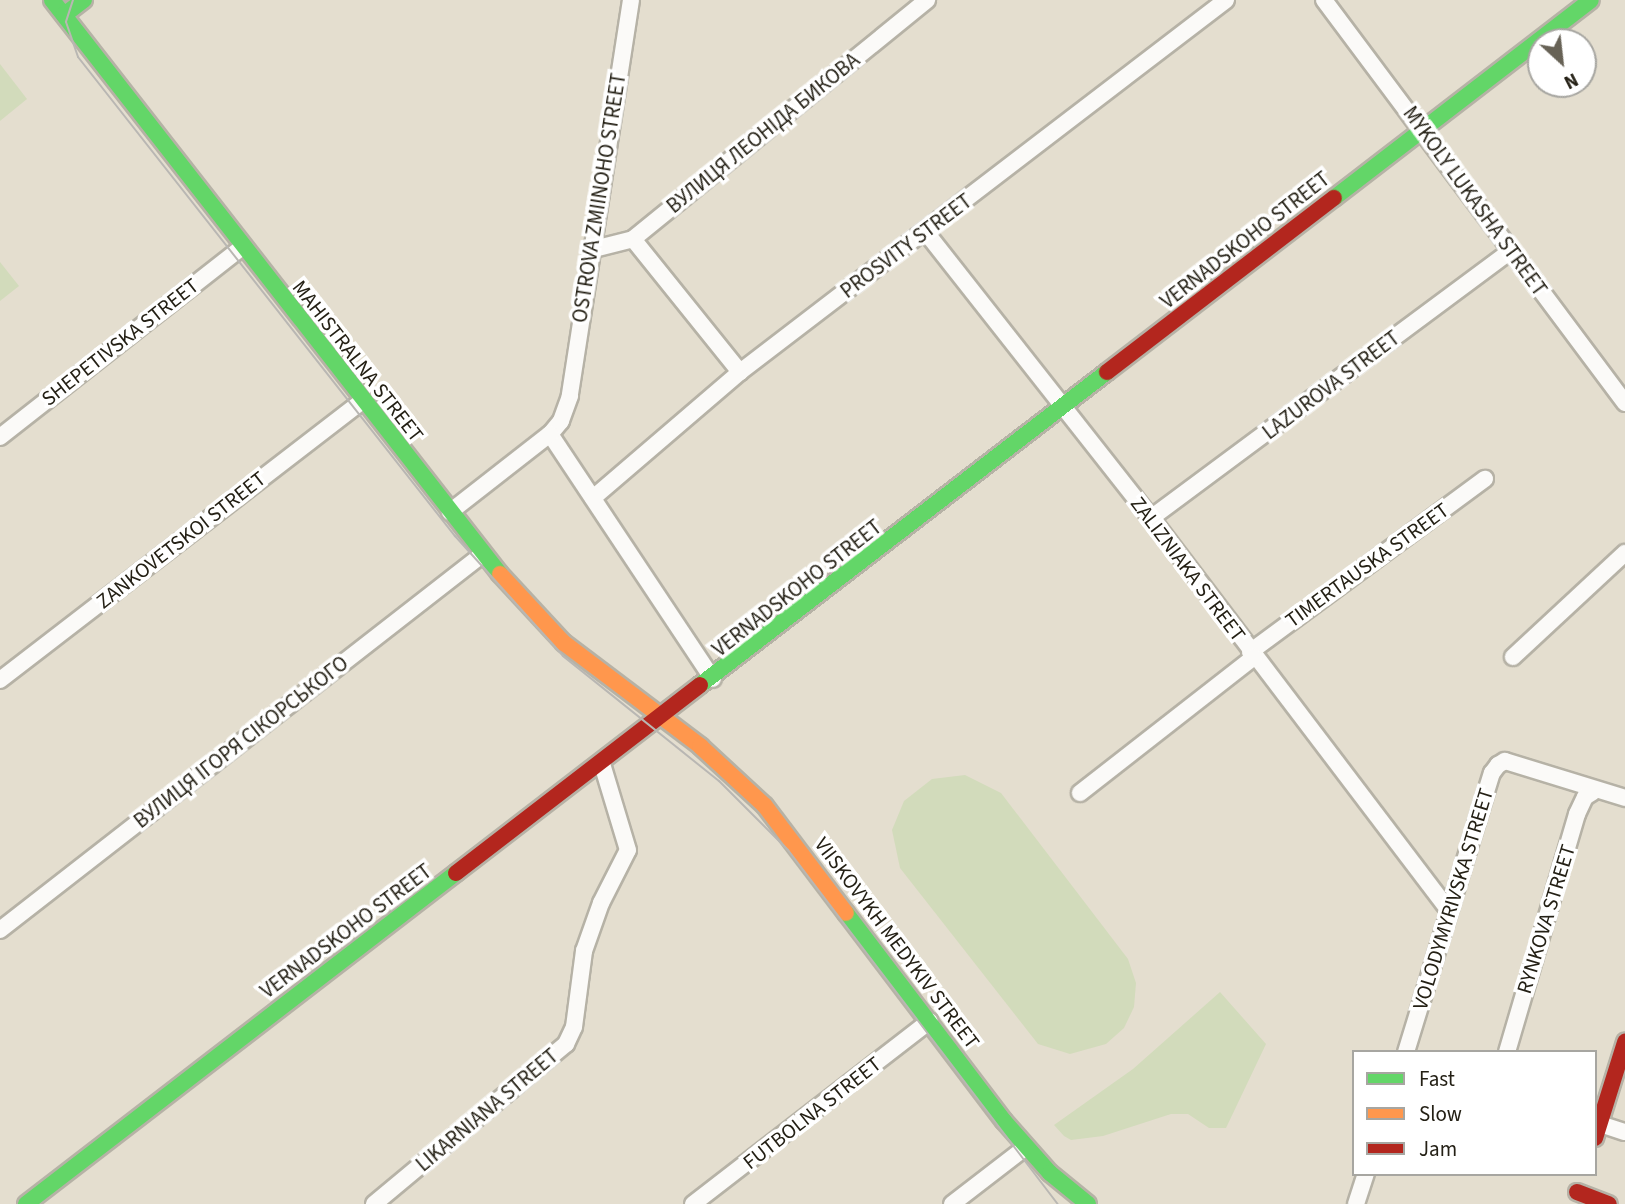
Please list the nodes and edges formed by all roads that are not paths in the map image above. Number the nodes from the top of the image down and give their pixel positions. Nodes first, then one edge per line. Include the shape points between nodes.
1 (52, 0) edge
2 (84, 0) edge
3 (631, 0) edge
4 (927, 0) edge
5 (1226, 0) edge
6 (1324, 0) edge
7 (1591, 0) edge
8 (64, 15) junction
9 (1423, 130) junction
10 (925, 231) junction
11 (633, 239) junction
12 (241, 248) junction
13 (590, 250) junction
14 (1511, 251) junction
15 (740, 372) junction
16 (362, 401) junction
17 (1625, 403) edge
18 (1064, 407) junction
19 (550, 434) junction
20 (0, 437) edge
21 (1485, 479) dead end
22 (593, 498) junction
23 (450, 512) junction
24 (1151, 518) junction
25 (1625, 553) edge
26 (482, 554) junction
27 (1252, 654) junction
28 (1513, 657) dead end
29 (713, 679) junction
30 (0, 680) edge
31 (663, 717) junction
32 (602, 764) junction
33 (1593, 792) junction
34 (1080, 793) dead end
35 (1625, 798) edge
36 (1448, 909) junction
37 (0, 930) edge
38 (930, 1021) junction
39 (1625, 1042) edge
40 (1407, 1050) edge
41 (1508, 1050) edge
42 (1598, 1131) edge
43 (1625, 1132) edge
44 (1026, 1147) junction
45 (1365, 1176) edge
46 (1582, 1176) edge
47 (1575, 1198) edge
48 (26, 1204) edge
49 (374, 1204) edge
50 (693, 1204) edge
51 (952, 1204) edge
52 (1088, 1204) edge
53 (1356, 1204) edge
54 (1608, 1204) edge

1 - 8 street, MAHISTRALNA STREET
2 - 8 street
3 - 13 street, OSTROVA ZMIINOHO STREET
4 - 11 street, ВУЛИЦЯ ЛЕОНІДА БИКОВА
5 - 10 street, PROSVITY STREET
6 - 9 street, MYKOLY LUKASHA STREET
7 - 9 street, VERNADSKOHO STREET
8 - 12 street, MAHISTRALNA STREET
9 - 14 street, MYKOLY LUKASHA STREET
9 - 18 street, VERNADSKOHO STREET
10 - 15 street, PROSVITY STREET
10 - 18 street, ZALIZNIAKA STREET
11 - 13 street, ВУЛИЦЯ ЛЕОНІДА БИКОВА
11 - 15 street
12 - 16 street, MAHISTRALNA STREET
12 - 20 street, SHEPETIVSKA STREET
13 - 19 street, OSTROVA ZMIINOHO STREET via 570,396 561,421
14 - 17 street, MYKOLY LUKASHA STREET
14 - 24 street, LAZUROVA STREET
15 - 22 street, PROSVITY STREET
16 - 23 street, MAHISTRALNA STREET
16 - 30 street, ZANKOVETSKOI STREET
18 - 24 street, ZALIZNIAKA STREET
18 - 29 street, VERNADSKOHO STREET
19 - 22 street
19 - 23 street
21 - 27 street, TIMERTAUSKA STREET
22 - 29 street
23 - 26 street, MAHISTRALNA STREET
24 - 27 street, ZALIZNIAKA STREET
25 - 28 street
26 - 31 street, MAHISTRALNA STREET via 541,624
26 - 37 street, ВУЛИЦЯ ІГОРЯ СІКОРСЬКОГО
27 - 34 street, TIMERTAUSKA STREET
27 - 36 street, ZALIZNIAKA STREET
29 - 31 street, VERNADSKOHO STREET
31 - 32 street, VERNADSKOHO STREET
31 - 38 street, VIISKOVYKH MEDYKIV STREET via 765,806
32 - 48 street, VERNADSKOHO STREET
32 - 49 street, LIKARNIANA STREET via 628,850 601,903 584,951 574,1027 566,1044
33 - 35 street
33 - 36 street, VOLODYMYRIVSKA STREET via 1505,761 1499,765 1492,773
33 - 41 street, RYNKOVA STREET via 1577,814
36 - 40 street, VOLODYMYRIVSKA STREET
38 - 44 street, VIISKOVYKH MEDYKIV STREET
38 - 50 street, FUTBOLNA STREET
39 - 42 street
42 - 43 street
44 - 51 street
44 - 52 street, VIISKOVYKH MEDYKIV STREET
45 - 53 street
46 - 47 street
47 - 54 street

